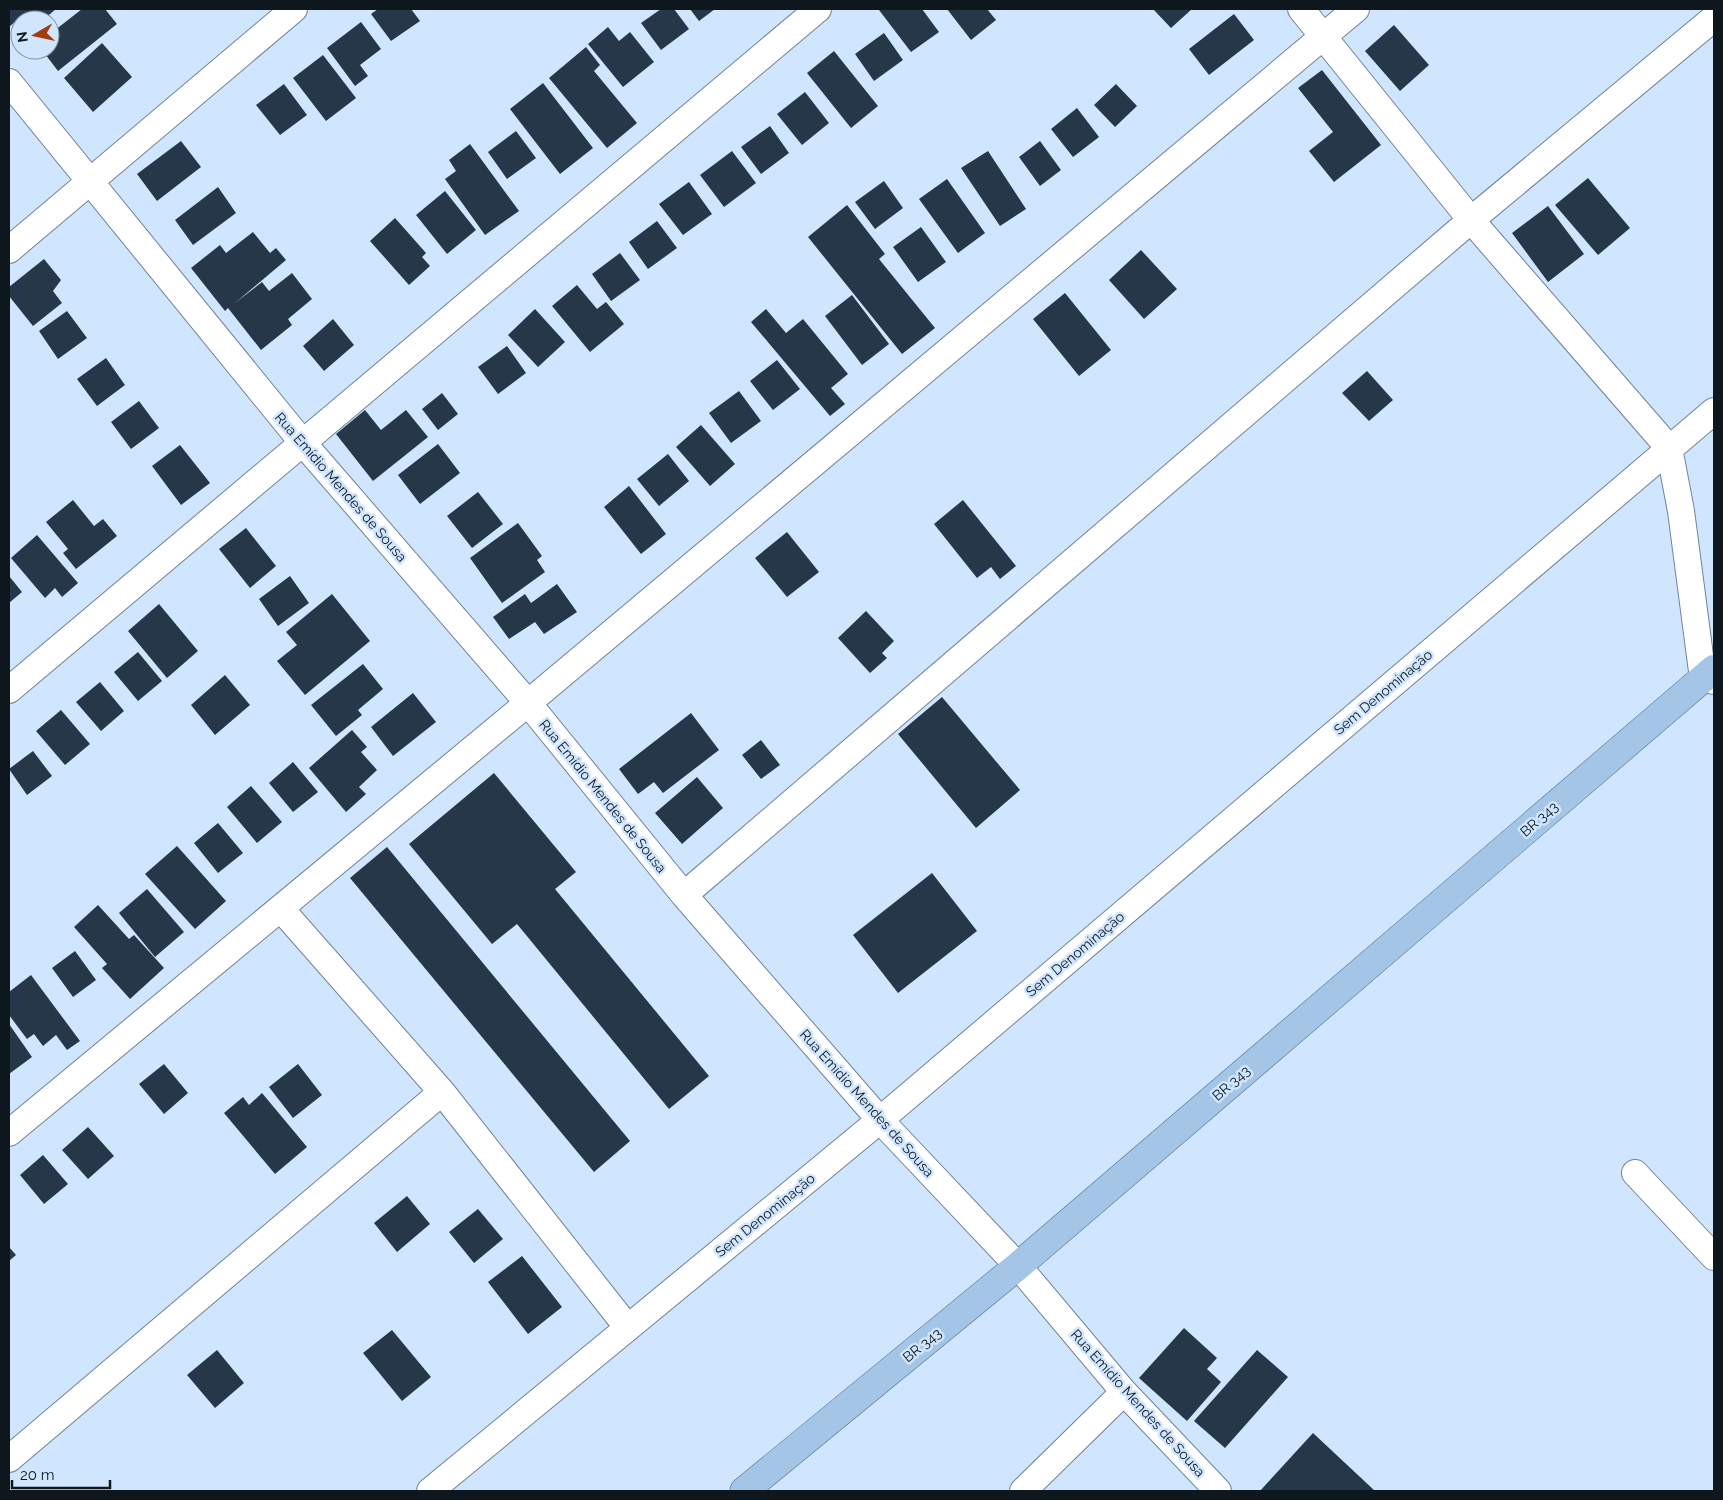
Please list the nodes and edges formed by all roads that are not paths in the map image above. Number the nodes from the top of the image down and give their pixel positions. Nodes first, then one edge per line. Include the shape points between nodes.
1 (294, 9) edge
2 (818, 9) edge
3 (1301, 9) edge
4 (1356, 9) edge
5 (1714, 18) edge
6 (1324, 36) junction
7 (9, 82) edge
8 (90, 182) junction
9 (1471, 220) junction
10 (9, 250) edge
11 (1714, 411) edge
12 (303, 443) junction
13 (1669, 448) junction
14 (1710, 676) edge
15 (9, 690) edge
16 (528, 703) junction
17 (684, 895) junction
18 (281, 909) junction
19 (442, 1092) junction
20 (880, 1120) junction
21 (9, 1133) edge
22 (1635, 1174) dead end
23 (1714, 1256) edge
24 (1018, 1266) junction
25 (628, 1328) junction
26 (1124, 1392) junction
27 (9, 1459) edge
28 (430, 1491) edge
29 (744, 1491) edge
30 (1023, 1491) edge
31 (1218, 1491) edge

1 - 8 street
2 - 12 street
3 - 6 street
4 - 6 street
5 - 9 street
6 - 9 street
6 - 16 street
7 - 8 street, Rua Emídio Mendes de Sousa
8 - 10 street
8 - 12 street, Rua Emídio Mendes de Sousa
9 - 13 street
9 - 17 street
11 - 13 street, Sem Denominação
12 - 15 street
12 - 16 street, Rua Emídio Mendes de Sousa
13 - 14 street
13 - 20 street, Sem Denominação
14 - 24 main road, BR 343
16 - 17 street, Rua Emídio Mendes de Sousa
16 - 18 street
17 - 20 street, Rua Emídio Mendes de Sousa
18 - 19 street
18 - 21 street
19 - 25 street
19 - 27 street
20 - 24 street, Rua Emídio Mendes de Sousa
20 - 25 street, Sem Denominação
22 - 23 street
24 - 26 street, Rua Emídio Mendes de Sousa
24 - 29 main road, BR 343
25 - 28 street, Sem Denominação
26 - 30 street
26 - 31 street, Rua Emídio Mendes de Sousa

